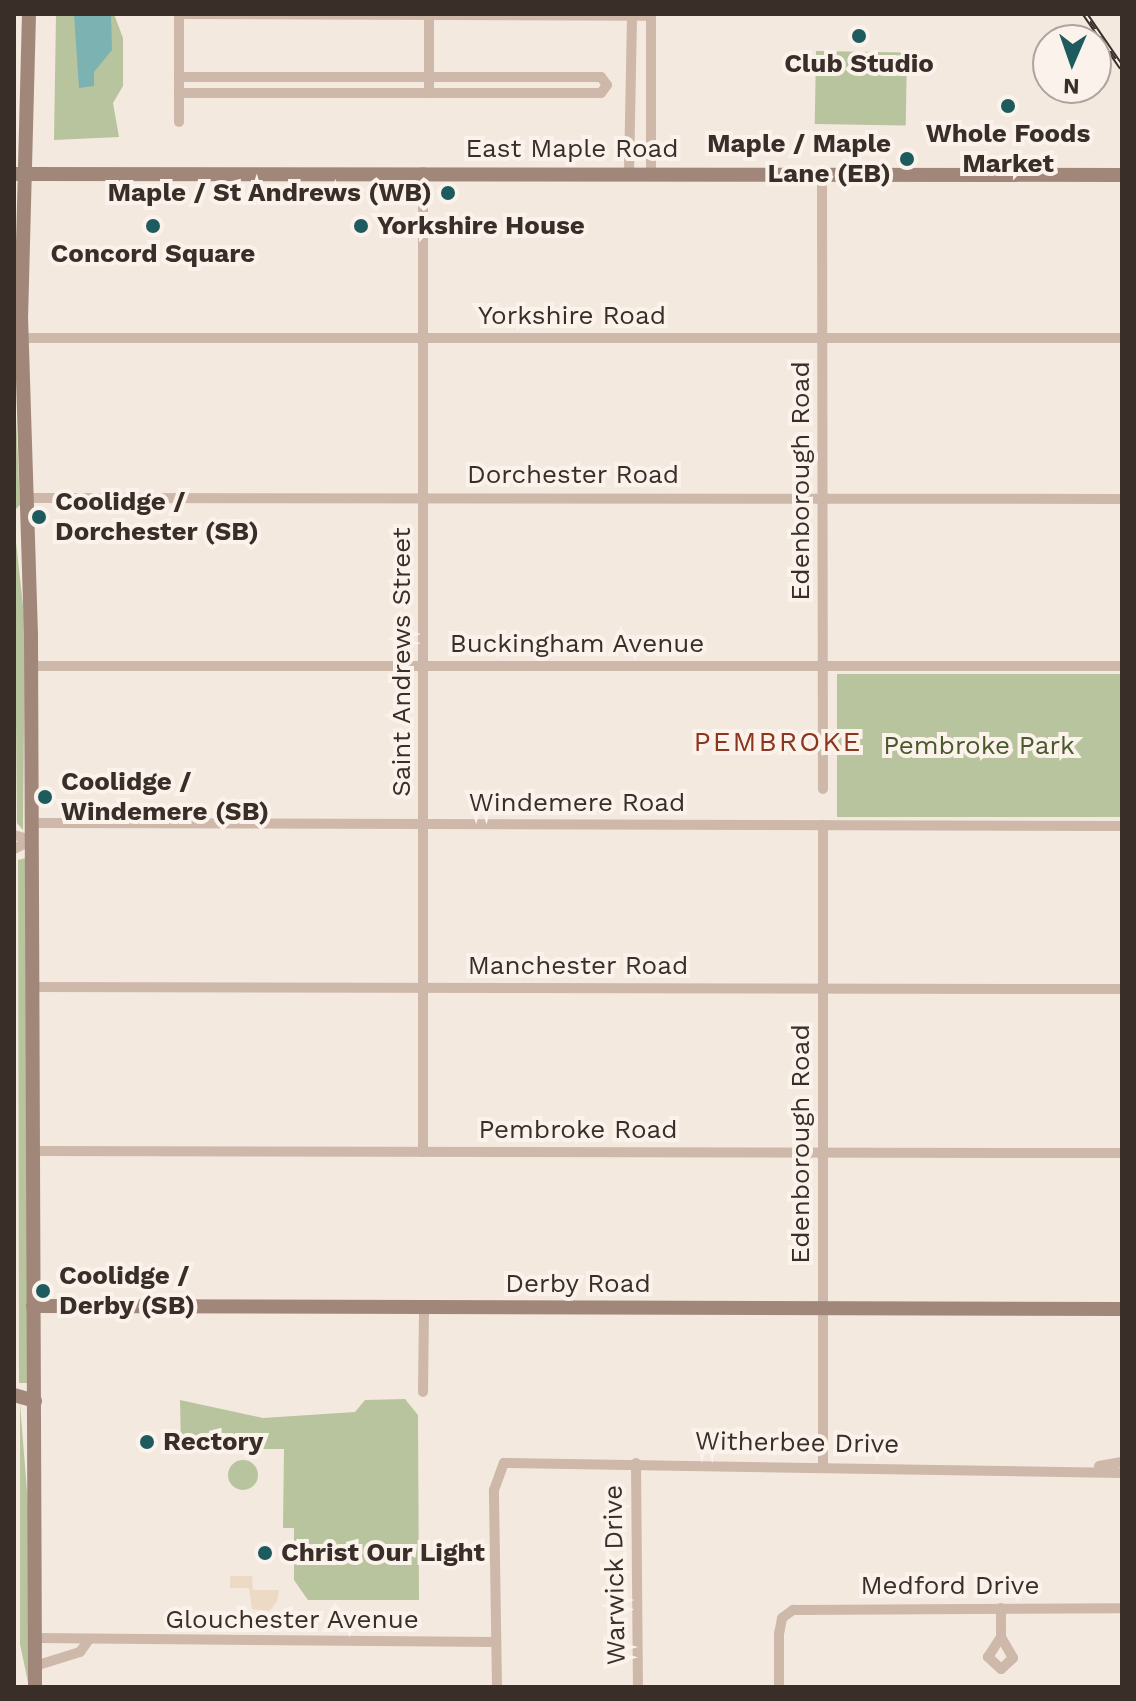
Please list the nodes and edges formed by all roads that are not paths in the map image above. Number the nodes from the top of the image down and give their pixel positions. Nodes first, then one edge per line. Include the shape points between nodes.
1 (29, 14) edge
2 (179, 14) edge
3 (244, 14) edge
4 (263, 14) edge
5 (356, 14) edge
6 (376, 14) edge
7 (429, 14) edge
8 (632, 15) edge
9 (651, 15) edge
10 (179, 77) junction
11 (328, 77) junction
12 (429, 77) junction
13 (524, 77) junction
14 (179, 93) junction
15 (328, 93) junction
16 (429, 93) junction
17 (524, 94) junction
18 (179, 122) dead end
19 (423, 172) junction
20 (629, 173) junction
21 (651, 173) junction
22 (822, 173) junction
23 (18, 174) edge
24 (1122, 175) edge
25 (18, 316) edge
26 (22, 338) junction
27 (423, 338) junction
28 (1122, 338) edge
29 (822, 339) junction
30 (423, 497) junction
31 (25, 498) junction
32 (823, 498) junction
33 (1122, 499) edge
34 (20, 517) edge
35 (31, 666) junction
36 (423, 666) junction
37 (824, 666) junction
38 (1122, 666) edge
39 (823, 789) dead end
40 (33, 823) junction
41 (424, 824) junction
42 (823, 825) junction
43 (1122, 826) edge
44 (14, 835) edge
45 (32, 840) junction
46 (14, 849) edge
47 (33, 987) junction
48 (424, 988) junction
49 (823, 989) junction
50 (1122, 989) edge
51 (34, 1151) junction
52 (423, 1152) junction
53 (823, 1152) junction
54 (1122, 1153) edge
55 (33, 1306) junction
56 (424, 1308) junction
57 (823, 1308) junction
58 (1122, 1309) edge
59 (423, 1392) dead end
60 (14, 1395) edge
61 (35, 1401) junction
62 (1122, 1462) edge
63 (636, 1463) junction
64 (823, 1463) junction
65 (1089, 1468) junction
66 (1122, 1473) edge
67 (1001, 1608) junction
68 (1122, 1608) edge
69 (1001, 1637) dead end
70 (35, 1638) junction
71 (88, 1641) junction
72 (496, 1642) junction
73 (35, 1666) junction
74 (35, 1687) edge
75 (497, 1687) edge
76 (638, 1687) edge
77 (779, 1687) edge

1 - 23 main road
2 - 3 street
2 - 10 street
3 - 4 street
4 - 5 street
5 - 6 street
6 - 7 street
7 - 8 street
7 - 12 street
8 - 9 street
8 - 20 street
9 - 21 street
10 - 11 street
10 - 14 street
11 - 12 street
11 - 15 street
12 - 13 street
12 - 16 street
13 - 17 street
13 - 17 street via 601,77 607,85 601,93
14 - 15 street
14 - 18 street
15 - 16 street
16 - 17 street
19 - 20 main road, East Maple Road
19 - 23 main road, East Maple Road
19 - 27 street, Saint Andrews Street
20 - 21 main road, East Maple Road
21 - 22 main road, East Maple Road
22 - 24 main road, East Maple Road
22 - 29 street, Edenborough Road
23 - 25 main road
25 - 26 main road
26 - 27 street, Yorkshire Road
26 - 31 main road
27 - 29 street, Yorkshire Road
27 - 30 street, Saint Andrews Street
28 - 29 street, Yorkshire Road
29 - 32 street, Edenborough Road
30 - 31 street, Dorchester Road
30 - 32 street, Dorchester Road
30 - 36 street, Saint Andrews Street
31 - 34 main road
32 - 33 street, Dorchester Road
32 - 37 street, Edenborough Road
34 - 35 main road
35 - 36 street, Buckingham Avenue
35 - 40 main road
36 - 37 street, Buckingham Avenue
36 - 41 street, Saint Andrews Street
37 - 38 street, Buckingham Avenue
37 - 39 street, Edenborough Road
40 - 41 street, Windemere Road
40 - 45 main road
41 - 42 street, Windemere Road
41 - 48 street, Saint Andrews Street
42 - 43 street, Windemere Road
42 - 49 street, Edenborough Road
44 - 45 street
45 - 46 street
45 - 47 main road
47 - 48 street, Manchester Road
47 - 51 main road
48 - 49 street, Manchester Road
48 - 52 street, Saint Andrews Street
49 - 50 street, Manchester Road
49 - 53 street, Edenborough Road
51 - 52 street, Pembroke Road
51 - 55 main road
52 - 53 street, Pembroke Road
53 - 54 street, Pembroke Road
53 - 57 street, Edenborough Road
55 - 56 main road, Derby Road
55 - 61 main road
56 - 57 main road, Derby Road
56 - 59 street
57 - 58 main road, Derby Road
57 - 64 street, Edenborough Road
60 - 61 main road
61 - 70 main road
62 - 65 street, Witherbee Drive
63 - 64 street, Witherbee Drive
63 - 72 street, Witherbee Drive via 504,1463 494,1490
63 - 76 street, Warwick Drive
64 - 65 street, Witherbee Drive
65 - 66 street, Witherbee Drive
67 - 68 street, Medford Drive
67 - 69 street
67 - 77 street, Medford Drive via 810,1608 782,1618
70 - 71 street, Glouchester Avenue
70 - 73 main road
71 - 72 street, Glouchester Avenue
71 - 73 street, Glouchester Avenue via 80,1652
72 - 75 street
73 - 74 main road

